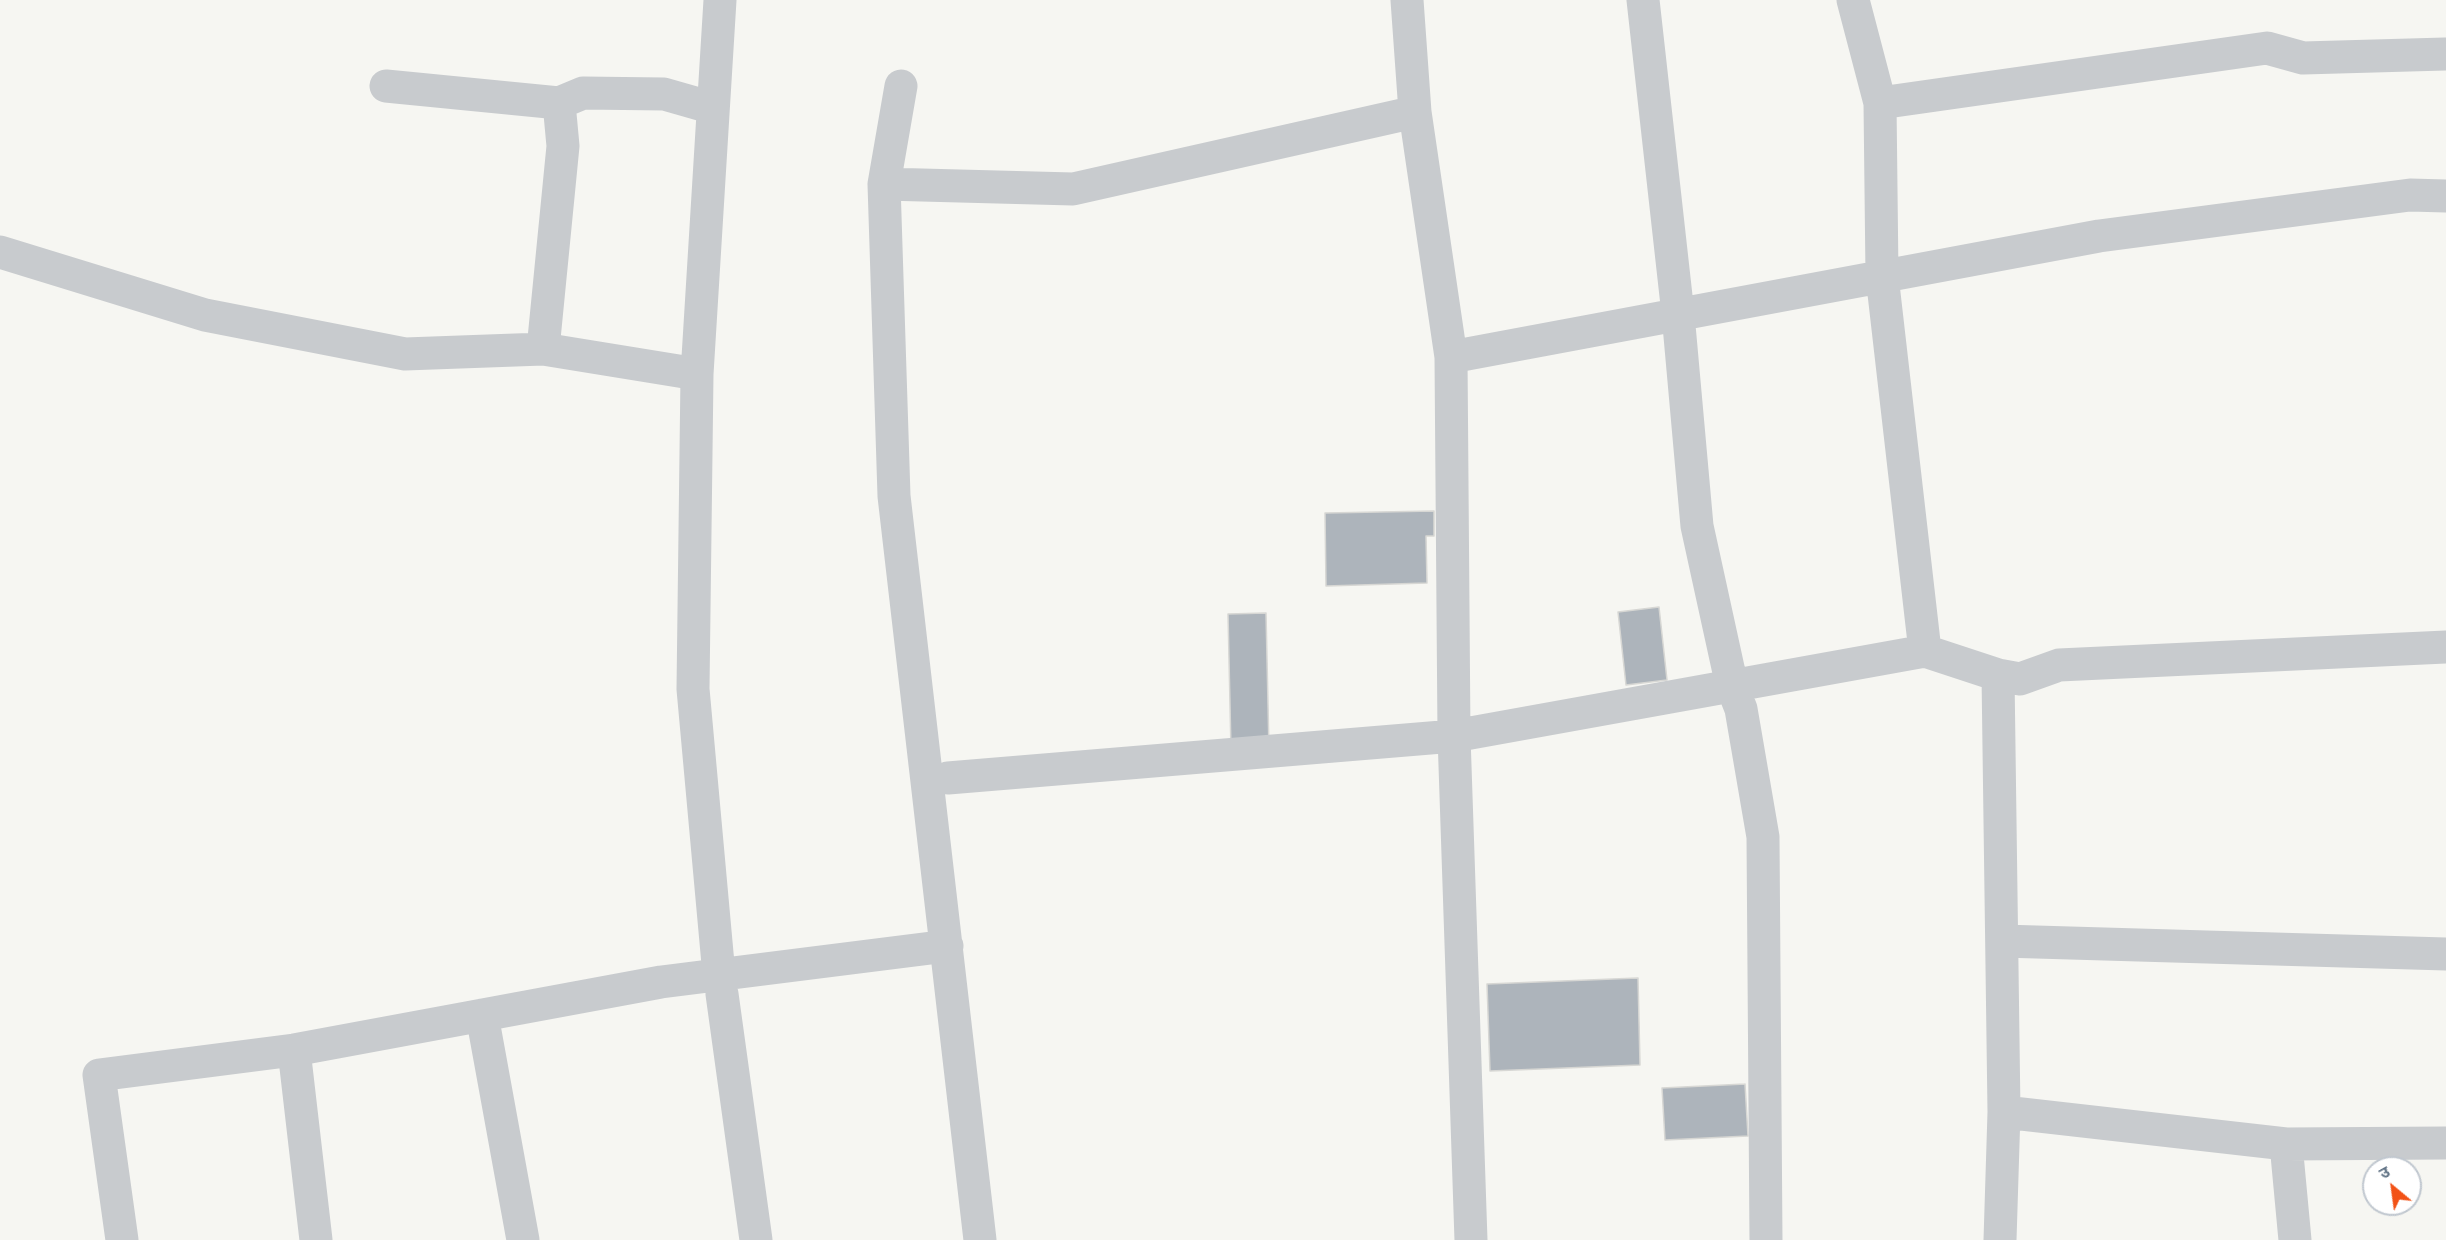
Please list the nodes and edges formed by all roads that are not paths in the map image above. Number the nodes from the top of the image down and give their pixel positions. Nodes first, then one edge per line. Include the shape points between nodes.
1 (720, 0) edge
2 (1407, 0) edge
3 (1643, 0) edge
4 (1853, 0) edge
5 (2445, 54) edge
6 (386, 86) dead end
7 (901, 86) dead end
8 (559, 103) junction
9 (1880, 103) junction
10 (713, 108) junction
11 (1415, 112) junction
12 (884, 184) junction
13 (2446, 196) edge
14 (0, 252) edge
15 (1882, 276) junction
16 (1678, 314) junction
17 (543, 350) junction
18 (1451, 357) junction
19 (697, 374) junction
20 (2446, 647) edge
21 (1925, 651) junction
22 (1998, 675) junction
23 (1732, 686) junction
24 (1454, 736) junction
25 (948, 778) dead end
26 (2001, 941) junction
27 (947, 946) junction
28 (2446, 954) edge
29 (721, 985) junction
30 (483, 1015) junction
31 (294, 1050) junction
32 (2004, 1112) junction
33 (2446, 1143) edge
34 (2286, 1144) junction
35 (122, 1240) edge
36 (316, 1240) edge
37 (524, 1240) edge
38 (756, 1240) edge
39 (980, 1240) edge
40 (1472, 1240) edge
41 (1766, 1240) edge
42 (2000, 1240) edge
43 (2295, 1240) edge

1 - 10 street
2 - 11 street
3 - 16 street
4 - 9 street
5 - 9 street via 2302,58 2266,48
6 - 8 street
7 - 12 street
8 - 10 street via 583,93 664,94
8 - 17 street via 563,146
9 - 15 street
10 - 19 street
11 - 12 street via 1073,189
11 - 18 street
12 - 27 street via 894,496
13 - 15 street via 2410,195 2099,236
14 - 17 street via 205,315 405,354
15 - 16 street
15 - 21 street
16 - 18 street
16 - 23 street via 1696,526
17 - 19 street
18 - 24 street
19 - 29 street via 693,689
20 - 22 street via 2059,665 2020,679
21 - 22 street
21 - 23 street
22 - 26 street
23 - 24 street
23 - 41 street via 1741,709 1763,837
24 - 25 street
24 - 40 street
26 - 28 street
26 - 32 street
27 - 29 street
27 - 39 street
29 - 30 street via 661,982
29 - 38 street
30 - 31 street
30 - 37 street
31 - 35 street via 99,1075
31 - 36 street
32 - 34 street
32 - 42 street
33 - 34 street
34 - 43 street

